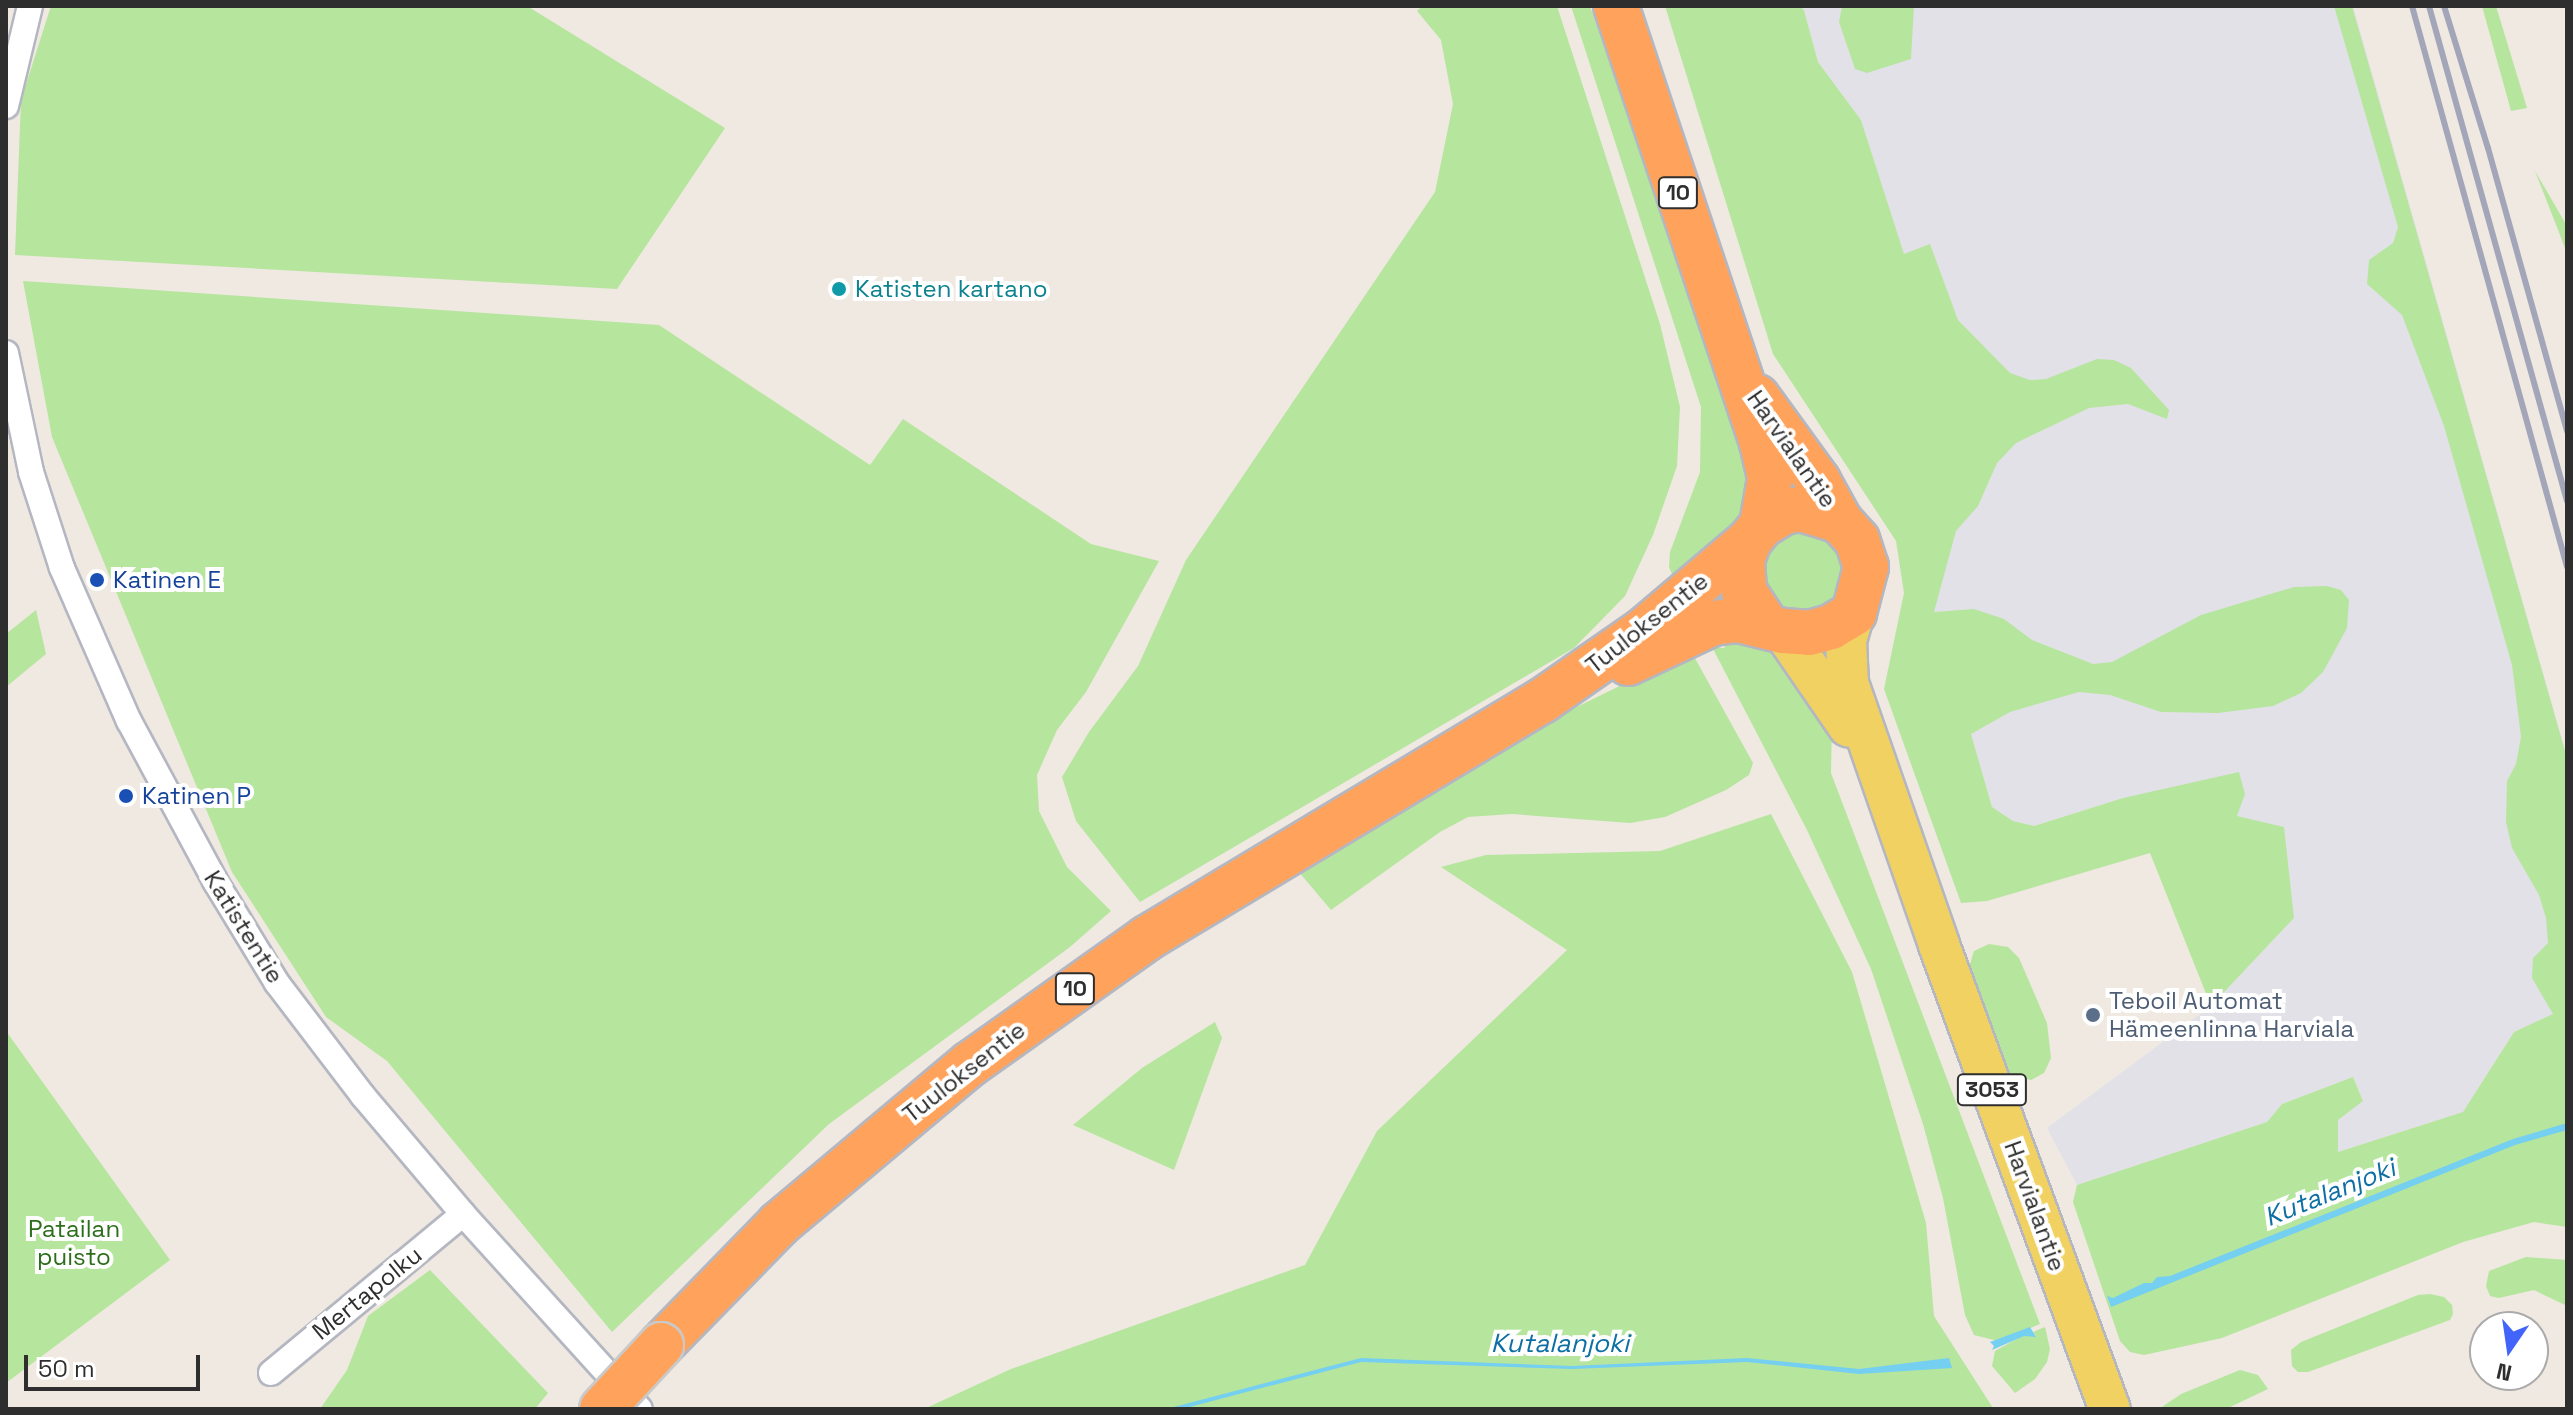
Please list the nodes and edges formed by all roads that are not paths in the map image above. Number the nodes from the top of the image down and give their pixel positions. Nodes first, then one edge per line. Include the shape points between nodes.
1 (30, 6) edge
2 (1616, 6) edge
3 (6, 106) edge
4 (6, 353) edge
5 (1743, 379) junction
6 (1840, 521) junction
7 (1755, 533) junction
8 (1854, 613) junction
9 (1775, 628) junction
10 (1542, 701) junction
11 (1879, 778) junction
12 (463, 1214) junction
13 (271, 1373) dead end
14 (2100, 1406) edge
15 (602, 1409) edge
16 (640, 1409) edge

1 - 3 street
2 - 5 highway, Harvialantie / 10
4 - 12 street, Katistentie via 31,472 62,568 144,752 277,983
5 - 6 highway, Harvialantie / 10
5 - 7 highway, Harvialantie / 10 via 1770,478
6 - 7 highway, 10 via 1801,509 1784,512
6 - 8 highway, 10 via 1864,553 1862,593
7 - 9 highway, 10 via 1742,560 1744,591
7 - 10 highway, Tuuloksentie / 10 via 1644,630
8 - 9 highway, 10 via 1809,633
8 - 11 main road, Harvialantie / 3053 via 1845,657 1848,683
9 - 10 highway, Tuuloksentie / 10 via 1738,620 1713,623
9 - 11 main road, Harvialantie / 3053 via 1835,703
10 - 15 highway, Tuuloksentie / 10, bridge via 1147,938 970,1064 779,1224
11 - 14 main road, Harvialantie / 3053
12 - 13 street, Mertapolku
12 - 16 street, Katistentie

